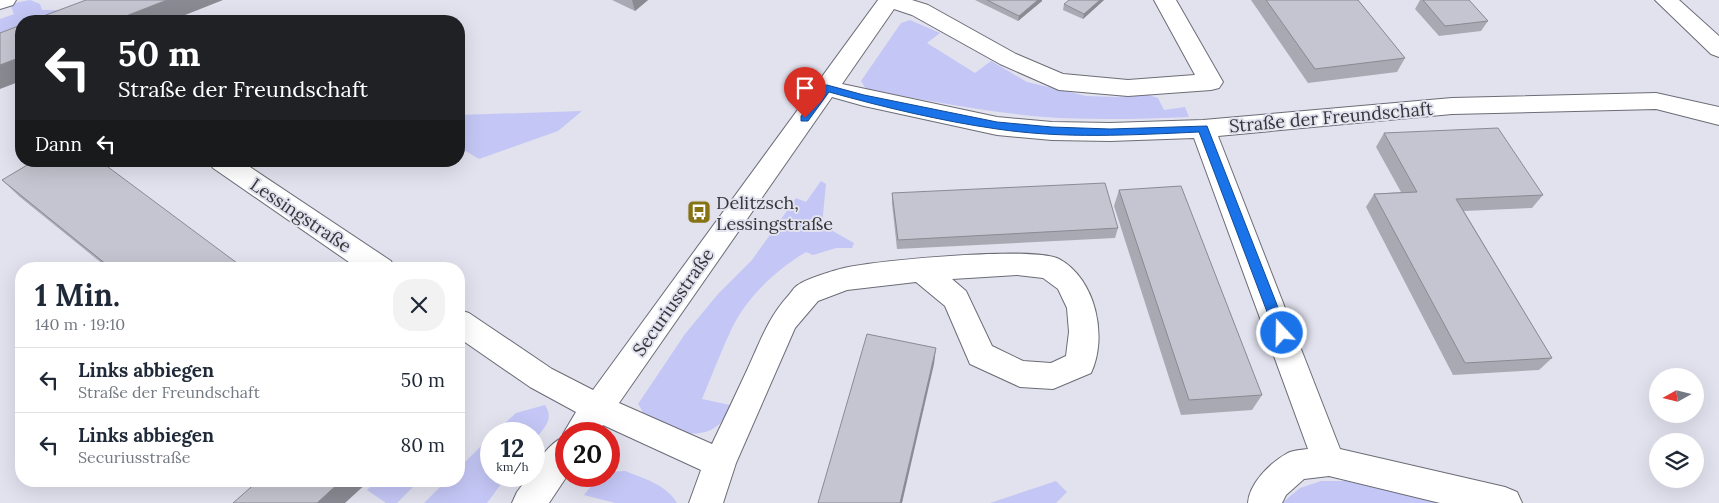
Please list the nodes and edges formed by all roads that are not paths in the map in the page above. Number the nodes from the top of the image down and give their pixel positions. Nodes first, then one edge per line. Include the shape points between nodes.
1 (5, 0) edge
2 (889, 0) edge
3 (1165, 0) edge
4 (1666, 0) edge
5 (0, 2) edge
6 (1719, 25) edge
7 (1697, 27) junction
8 (1719, 49) edge
9 (827, 88) junction
10 (1719, 116) edge
11 (1203, 128) junction
12 (231, 167) edge
13 (371, 262) edge
14 (921, 270) junction
15 (465, 326) edge
16 (598, 408) junction
17 (588, 422) edge
18 (1329, 461) junction
19 (720, 463) junction
20 (555, 466) edge
21 (529, 503) edge
22 (706, 503) edge
23 (1265, 503) edge
24 (1505, 503) edge

1 - 5 street
2 - 3 street via 920,10 1008,59 1059,82 1128,88 1211,82
2 - 9 street, Securiusstraße
4 - 7 street
6 - 7 street
7 - 8 street
9 - 11 street, Straße der Freundschaft via 997,126 1110,132
9 - 16 street, Securiusstraße
10 - 11 street, Straße der Freundschaft via 1656,101 1452,106
11 - 18 street
12 - 13 street, Lessingstraße
14 - 14 street via 956,299 981,354 1020,374 1053,376 1080,364 1084,332 1081,308 1069,282 1049,267 1016,264
14 - 19 street via 845,279 808,293 784,321
15 - 16 street via 541,378
16 - 17 street, Securiusstraße
16 - 19 street
18 - 23 street via 1297,465 1274,484
18 - 24 street
19 - 22 street
20 - 21 street

